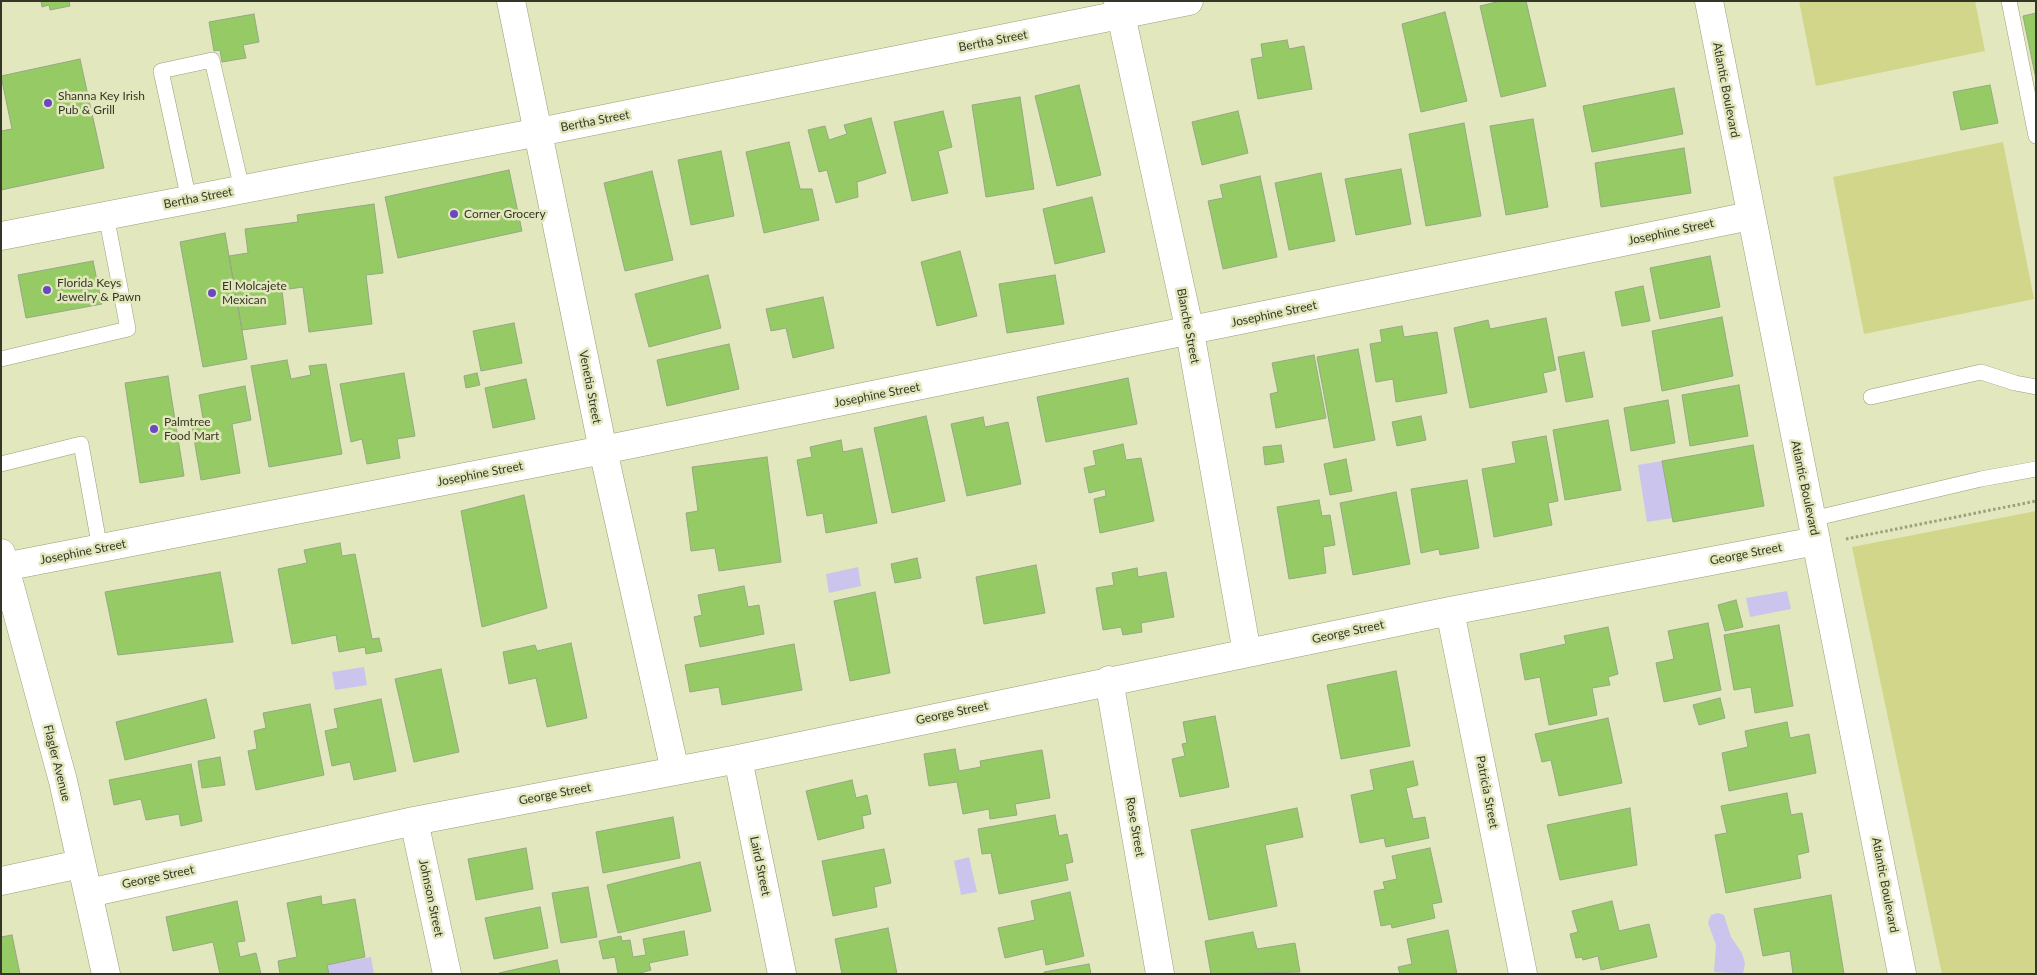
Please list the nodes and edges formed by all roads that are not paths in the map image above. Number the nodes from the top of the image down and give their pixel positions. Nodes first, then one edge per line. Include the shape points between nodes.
1 (511, 1) edge
2 (1189, 1) edge
3 (1709, 1) edge
4 (2008, 1) edge
5 (1120, 8) edge
6 (539, 132) junction
7 (2036, 136) edge
8 (242, 189) junction
9 (189, 200) junction
10 (106, 215) junction
11 (1750, 216) junction
12 (1, 236) edge
13 (1190, 332) junction
14 (1, 359) edge
15 (2036, 387) edge
16 (1871, 397) dead end
17 (603, 450) junction
18 (1, 464) edge
19 (2036, 469) edge
20 (1822, 534) junction
21 (100, 548) junction
22 (3, 560) edge
23 (1450, 610) junction
24 (1247, 652) junction
25 (1109, 680) junction
26 (738, 759) junction
27 (674, 771) junction
28 (414, 821) junction
29 (80, 864) junction
30 (1, 881) edge
31 (89, 892) junction
32 (106, 974) edge
33 (447, 974) edge
34 (782, 974) edge
35 (1160, 974) edge
36 (1523, 974) edge
37 (1902, 974) edge

1 - 6 street, Venetia Street
2 - 5 street, Bertha Street
3 - 11 street, Atlantic Boulevard
4 - 7 lane
5 - 6 street, Bertha Street
5 - 13 street, Blanche Street
6 - 8 street, Bertha Street
6 - 17 street, Venetia Street
8 - 9 street, Bertha Street
8 - 9 lane via 212,60 161,71
9 - 10 street, Bertha Street
10 - 12 street, Bertha Street
10 - 14 lane via 128,329
11 - 13 street, Josephine Street
11 - 20 street, Atlantic Boulevard
13 - 17 street, Josephine Street
13 - 24 street, Blanche Street
15 - 16 lane via 1981,372
17 - 21 street, Josephine Street
17 - 27 street, Venetia Street
18 - 21 lane via 82,444
19 - 20 lane via 1981,479
20 - 23 street, George Street
20 - 37 street, Atlantic Boulevard
21 - 22 street, Josephine Street
22 - 29 street, Flagler Avenue via 63,781
23 - 24 street, George Street
23 - 36 street, Patricia Street
24 - 25 street, George Street
25 - 26 street, George Street
25 - 35 street, Rose Street
26 - 27 street, George Street
26 - 34 street, Laird Street
27 - 28 street, George Street
28 - 31 street, George Street
28 - 33 street, Johnson Street
29 - 30 street
29 - 31 street, Flagler Avenue
31 - 32 street, Flagler Avenue

